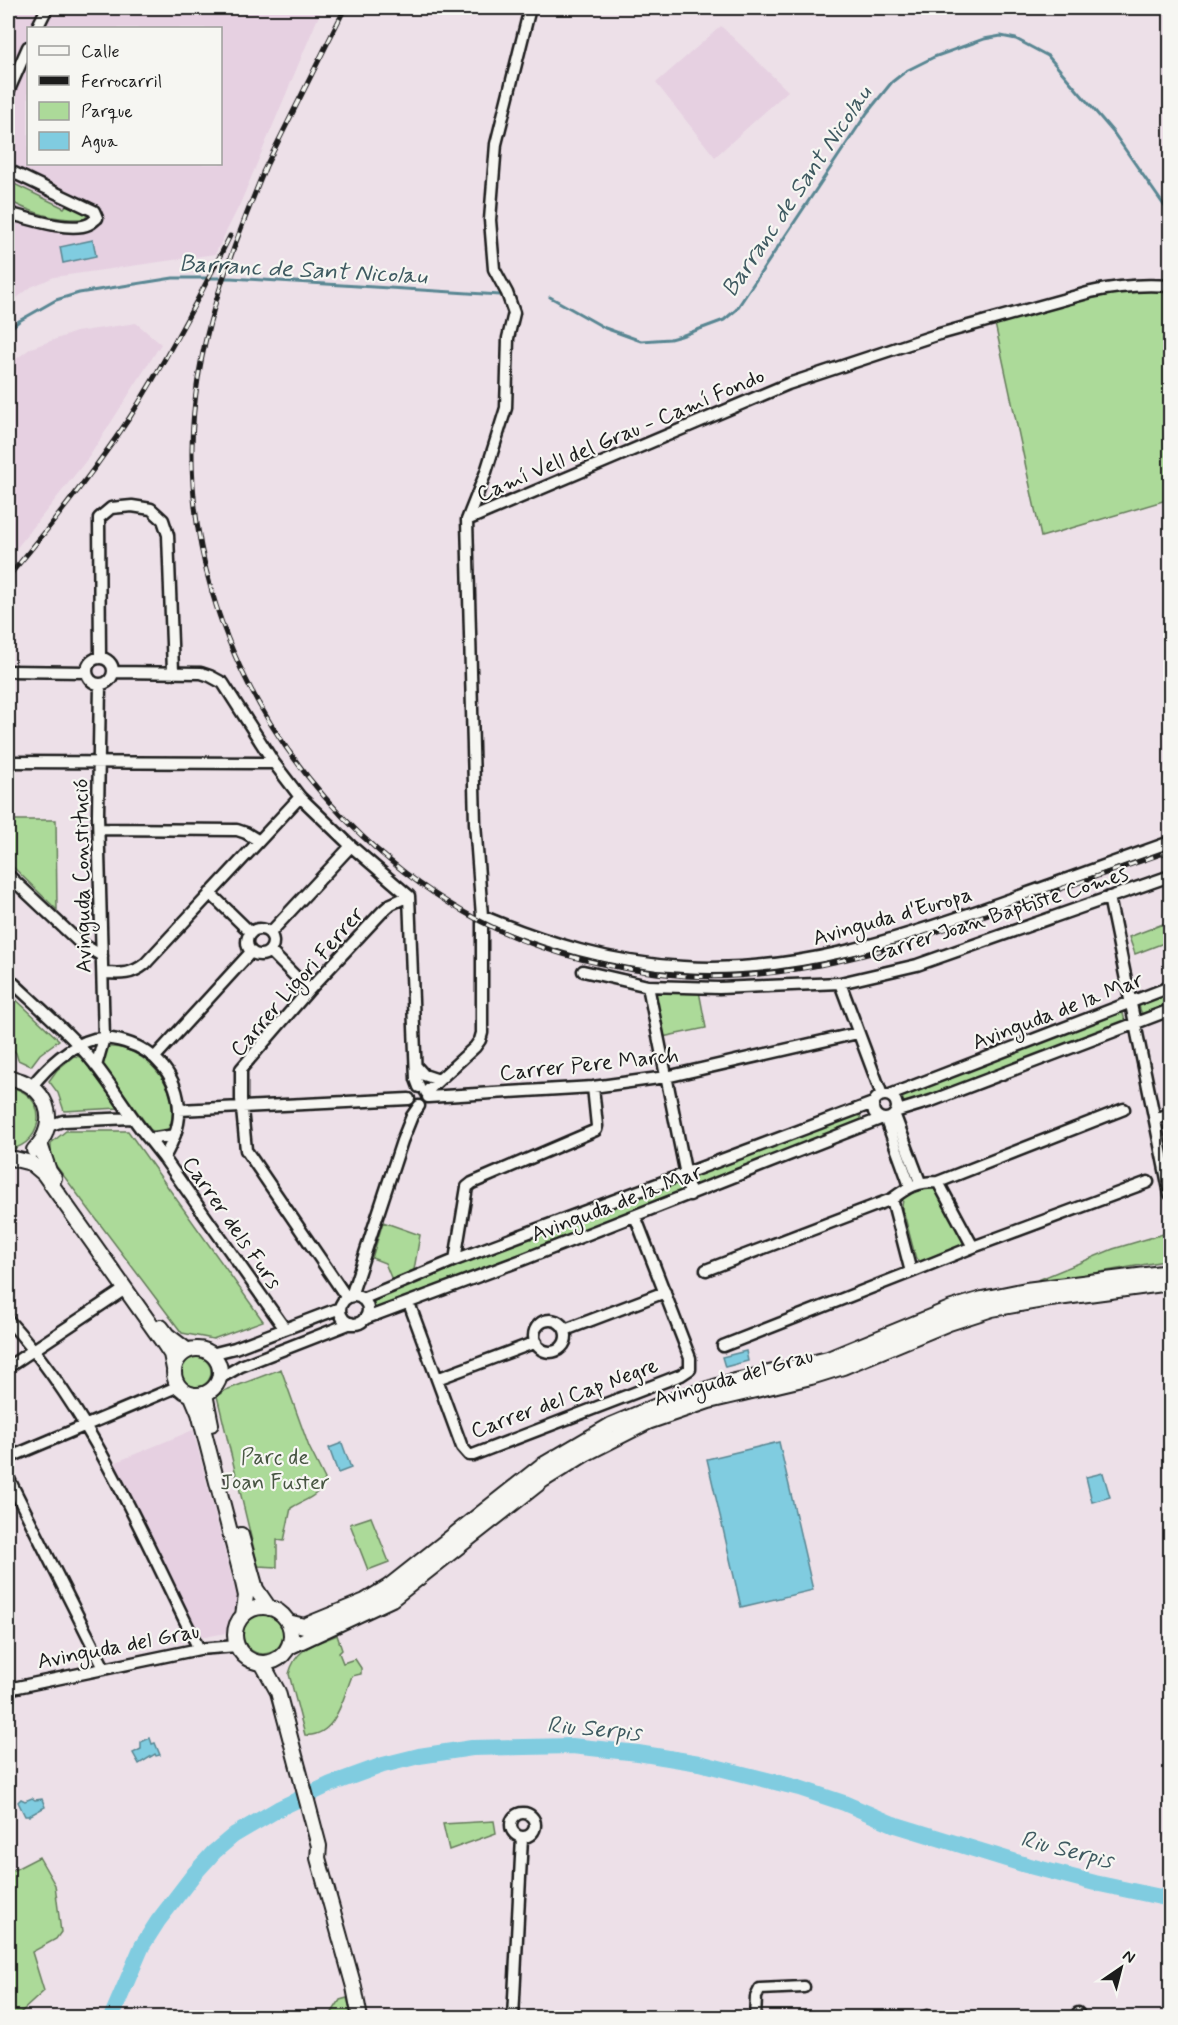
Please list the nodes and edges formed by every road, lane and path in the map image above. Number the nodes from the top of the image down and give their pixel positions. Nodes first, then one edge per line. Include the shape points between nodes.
1 (47, 8) edge
2 (530, 8) edge
3 (38, 27) edge
4 (27, 49) edge
5 (8, 92) edge
6 (8, 170) edge
7 (8, 205) edge
8 (8, 213) edge
9 (23, 217) junction
10 (1170, 286) edge
11 (467, 520) junction
12 (100, 658) junction
13 (8, 671) edge
14 (172, 671) junction
15 (87, 672) junction
16 (113, 672) junction
17 (100, 684) junction
18 (8, 762) edge
19 (98, 762) junction
20 (274, 763) junction
21 (300, 797) junction
22 (99, 829) junction
23 (259, 841) junction
24 (1170, 842) edge
25 (351, 846) junction
26 (8, 875) edge
27 (1170, 876) edge
28 (210, 893) junction
29 (409, 896) junction
30 (1109, 897) junction
31 (482, 916) junction
32 (251, 933) junction
33 (270, 933) junction
34 (270, 951) junction
35 (251, 952) junction
36 (102, 956) junction
37 (583, 970) dead end
38 (103, 973) junction
39 (8, 978) edge
40 (840, 983) junction
41 (648, 986) junction
42 (1170, 987) edge
43 (309, 990) junction
44 (1129, 1002) junction
45 (1170, 1010) edge
46 (1134, 1024) junction
47 (858, 1033) junction
48 (104, 1038) junction
49 (78, 1045) junction
50 (155, 1058) junction
51 (96, 1066) junction
52 (416, 1066) junction
53 (666, 1077) junction
54 (8, 1078) edge
55 (438, 1081) junction
56 (32, 1086) junction
57 (593, 1087) junction
58 (418, 1096) junction
59 (882, 1098) junction
60 (242, 1107) junction
61 (1124, 1109) dead end
62 (179, 1110) junction
63 (1170, 1114) edge
64 (890, 1116) junction
65 (132, 1118) junction
66 (1155, 1119) junction
67 (48, 1126) junction
68 (175, 1135) junction
69 (149, 1139) junction
70 (40, 1144) junction
71 (164, 1158) junction
72 (11, 1159) edge
73 (684, 1173) junction
74 (938, 1182) junction
75 (1148, 1182) dead end
76 (915, 1184) junction
77 (1170, 1194) edge
78 (690, 1195) junction
79 (892, 1198) junction
80 (635, 1216) junction
81 (973, 1247) junction
82 (455, 1260) junction
83 (706, 1270) dead end
84 (911, 1272) junction
85 (1170, 1272) edge
86 (1170, 1283) edge
87 (125, 1289) junction
88 (665, 1292) junction
89 (353, 1298) junction
90 (409, 1303) junction
91 (340, 1308) junction
92 (364, 1319) junction
93 (8, 1320) edge
94 (351, 1323) junction
95 (285, 1329) junction
96 (565, 1330) junction
97 (536, 1342) junction
98 (723, 1346) dead end
99 (34, 1349) junction
100 (188, 1351) junction
101 (211, 1354) junction
102 (8, 1367) edge
103 (174, 1369) junction
104 (220, 1378) junction
105 (437, 1379) junction
106 (179, 1386) junction
107 (198, 1394) junction
108 (86, 1424) junction
109 (8, 1458) edge
110 (8, 1477) edge
111 (269, 1608) junction
112 (243, 1615) junction
113 (288, 1622) junction
114 (237, 1646) junction
115 (199, 1650) junction
116 (287, 1650) junction
117 (262, 1663) junction
118 (104, 1668) junction
119 (8, 1687) edge
120 (277, 1688) junction
121 (522, 1837) dead end
122 (319, 1846) junction
123 (804, 1987) dead end
124 (360, 2018) edge
125 (371, 2018) edge
126 (513, 2018) edge
127 (755, 2018) edge

1 - 3 street
2 - 11 street via 496,144 490,220 494,268 514,313 508,338 506,408
4 - 5 street
6 - 9 street via 94,211 97,218 89,225 63,226
7 - 9 street
8 - 9 street
10 - 11 street, Camí Vell del Grau - Camí Fondo via 1098,290 936,335 788,384
11 - 31 street, Camí Vell del Grau - Camí Fondo via 475,823
12 - 14 street via 99,518 111,508 151,509 163,520 168,535
12 - 15 street via 89,664
12 - 16 street via 111,664
13 - 15 street
14 - 16 street
14 - 20 street via 210,675 223,683
15 - 17 street via 90,679
16 - 17 street via 107,682
17 - 19 street, Avinguda Constitució
18 - 19 street
19 - 20 street
19 - 22 street, Avinguda Constitució
20 - 21 street
21 - 23 street
21 - 25 street
22 - 23 street via 237,830
22 - 36 street, Avinguda Constitució
23 - 28 street
24 - 31 street, Avinguda d'Europa via 914,934 775,965 663,965 615,957 557,945
25 - 29 street
25 - 33 street
26 - 36 street via 79,942
27 - 30 street, Carrer Joan Baptiste Comes
28 - 32 street
28 - 38 street via 141,968 124,975
29 - 43 street, Carrer Ligori Ferrer via 383,911
29 - 52 street
30 - 40 street, Carrer Joan Baptiste Comes via 917,965
30 - 44 street
31 - 55 street, Camí Vell del Grau - Camí Fondo via 482,1032 478,1044
32 - 33 street via 261,929
32 - 35 street via 247,943
33 - 34 street via 274,941
34 - 35 street via 260,956
34 - 43 street
35 - 50 street
36 - 38 street, Avinguda Constitució
37 - 41 street, Carrer Joan Baptiste Comes
38 - 48 street, Avinguda Constitució
39 - 49 street
40 - 41 street, Carrer Joan Baptiste Comes via 719,988
40 - 47 street
41 - 53 street
42 - 44 street, Avinguda de la Mar
43 - 60 street, Carrer Ligori Ferrer via 242,1070
44 - 46 street
44 - 59 street, Avinguda de la Mar
45 - 46 street, Avinguda de la Mar
46 - 64 street, Avinguda de la Mar
46 - 66 street
47 - 53 street, Carrer Pere March
47 - 59 street
48 - 49 street, Carrer dels Furs
48 - 50 street, Carrer dels Furs via 141,1048
48 - 51 street, Avinguda Constitució
49 - 51 street
49 - 56 street
50 - 62 street, Carrer dels Furs via 174,1085
51 - 65 street
52 - 55 street
52 - 58 street
53 - 57 street, Carrer Pere March
53 - 73 street
54 - 56 main road
55 - 58 street
56 - 67 main road via 45,1104
57 - 58 street, Carrer Pere March
57 - 82 street via 596,1130 467,1187
58 - 60 street, Carrer Pere March
58 - 89 street
59 - 64 street via 895,1099
59 - 64 street via 874,1113
59 - 73 street, Avinguda de la Mar
60 - 62 street, Carrer Pere March
60 - 89 street, Carrer Ligori Ferrer via 246,1150
61 - 74 street
62 - 68 street, Carrer dels Furs
63 - 66 street
64 - 76 street
64 - 78 street, Avinguda de la Mar
65 - 67 street via 63,1120
65 - 69 street
66 - 77 street
67 - 70 main road
68 - 69 street, Carrer dels Furs
68 - 71 street, Carrer dels Furs
69 - 71 street
70 - 72 main road via 24,1156
70 - 100 main road via 49,1171 167,1335
71 - 95 street, Carrer dels Furs
72 - 87 main road via 31,1163 44,1174
73 - 78 street
73 - 82 street, Avinguda de la Mar
74 - 76 street
74 - 81 street
75 - 81 street
76 - 79 street
78 - 80 street, Avinguda de la Mar
79 - 83 street
79 - 84 street
80 - 88 street
80 - 90 street, Avinguda de la Mar
81 - 84 street
82 - 89 street, Avinguda de la Mar
84 - 98 street
85 - 113 main road, Avinguda del Grau via 982,1299 828,1359 666,1402 611,1425 541,1466 388,1587 364,1601 304,1626
86 - 116 main road, Avinguda del Grau via 992,1309 811,1377 728,1395 667,1414 554,1473 392,1599
87 - 99 street
87 - 103 main road via 171,1354
88 - 96 street
88 - 105 street, Carrer del Cap Negre via 691,1362 690,1369 473,1455 462,1447
89 - 91 street
89 - 92 street via 366,1303
90 - 92 street, Avinguda de la Mar
90 - 105 street
91 - 94 street via 344,1320
91 - 95 street
92 - 94 street
93 - 99 street
94 - 104 street
95 - 101 street
96 - 97 street via 566,1340 560,1349 544,1350
96 - 97 street via 557,1322 546,1321 537,1327
97 - 105 street
99 - 102 street
99 - 108 street
100 - 101 main road via 200,1349
100 - 103 main road
101 - 104 main road via 219,1364
103 - 106 main road
104 - 107 main road via 212,1390
106 - 107 main road
106 - 108 street
107 - 111 main road via 208,1412 251,1574
107 - 112 main road via 199,1413 246,1596
108 - 109 street
108 - 115 street
110 - 118 street
111 - 112 main road via 260,1607
111 - 113 main road
112 - 114 main road via 235,1633
113 - 116 main road via 291,1638
114 - 115 street, Avinguda del Grau
114 - 117 main road via 247,1658
115 - 118 street, Avinguda del Grau
116 - 117 main road via 279,1658
116 - 120 main road
117 - 120 main road
118 - 119 street, Avinguda del Grau
120 - 122 main road
121 - 126 street
122 - 124 main road via 318,1858
122 - 125 main road via 327,1854
123 - 127 street via 760,1989

